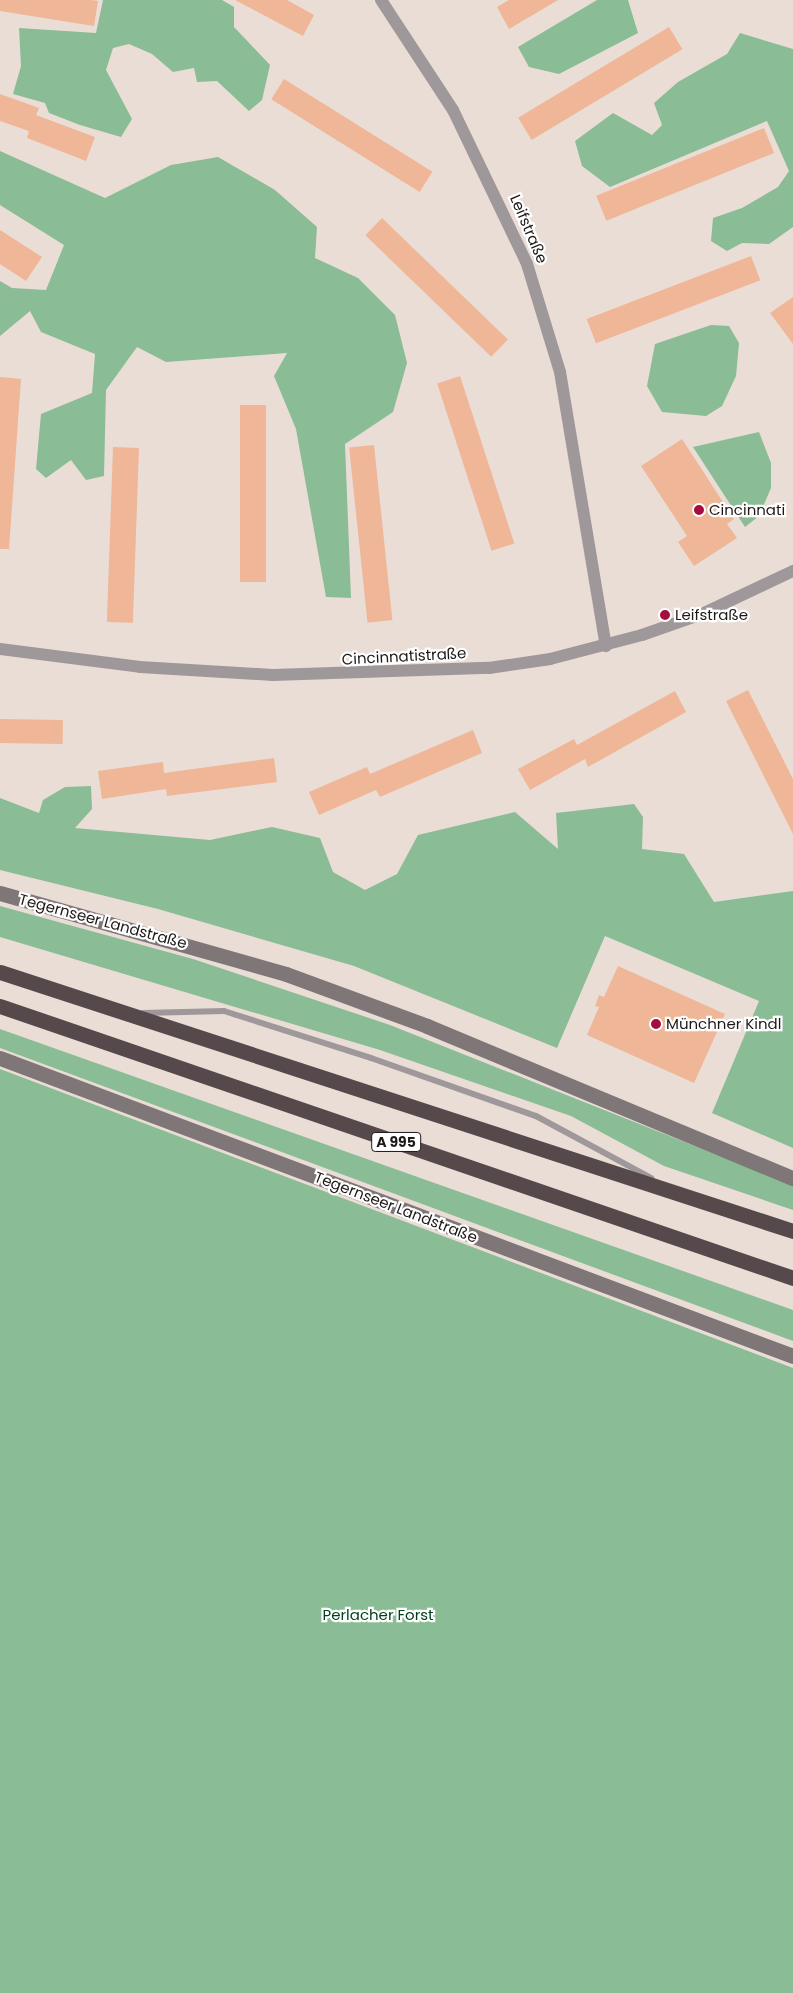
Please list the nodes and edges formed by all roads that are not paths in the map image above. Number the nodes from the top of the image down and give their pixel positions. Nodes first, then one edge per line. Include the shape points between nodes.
1 (381, 0) edge
2 (793, 571) edge
3 (606, 646) junction
4 (0, 649) edge
5 (0, 893) edge
6 (0, 972) edge
7 (0, 1006) edge
8 (133, 1014) junction
9 (0, 1058) edge
10 (793, 1178) edge
11 (678, 1193) junction
12 (793, 1232) edge
13 (793, 1278) edge
14 (793, 1356) edge

1 - 3 street, Leifstraße via 453,110 527,264 560,372
2 - 3 street, Cincinnatistraße via 702,614
3 - 4 street, Cincinnatistraße via 490,668 362,675 140,667
5 - 10 main road, Tegernseer Landstraße via 286,974 436,1030
6 - 8 highway, A 995
7 - 13 highway, A 995
8 - 11 highway, A 995
8 - 11 lane via 224,1011 361,1055 536,1116
9 - 14 main road, Tegernseer Landstraße
11 - 12 highway, A 995

